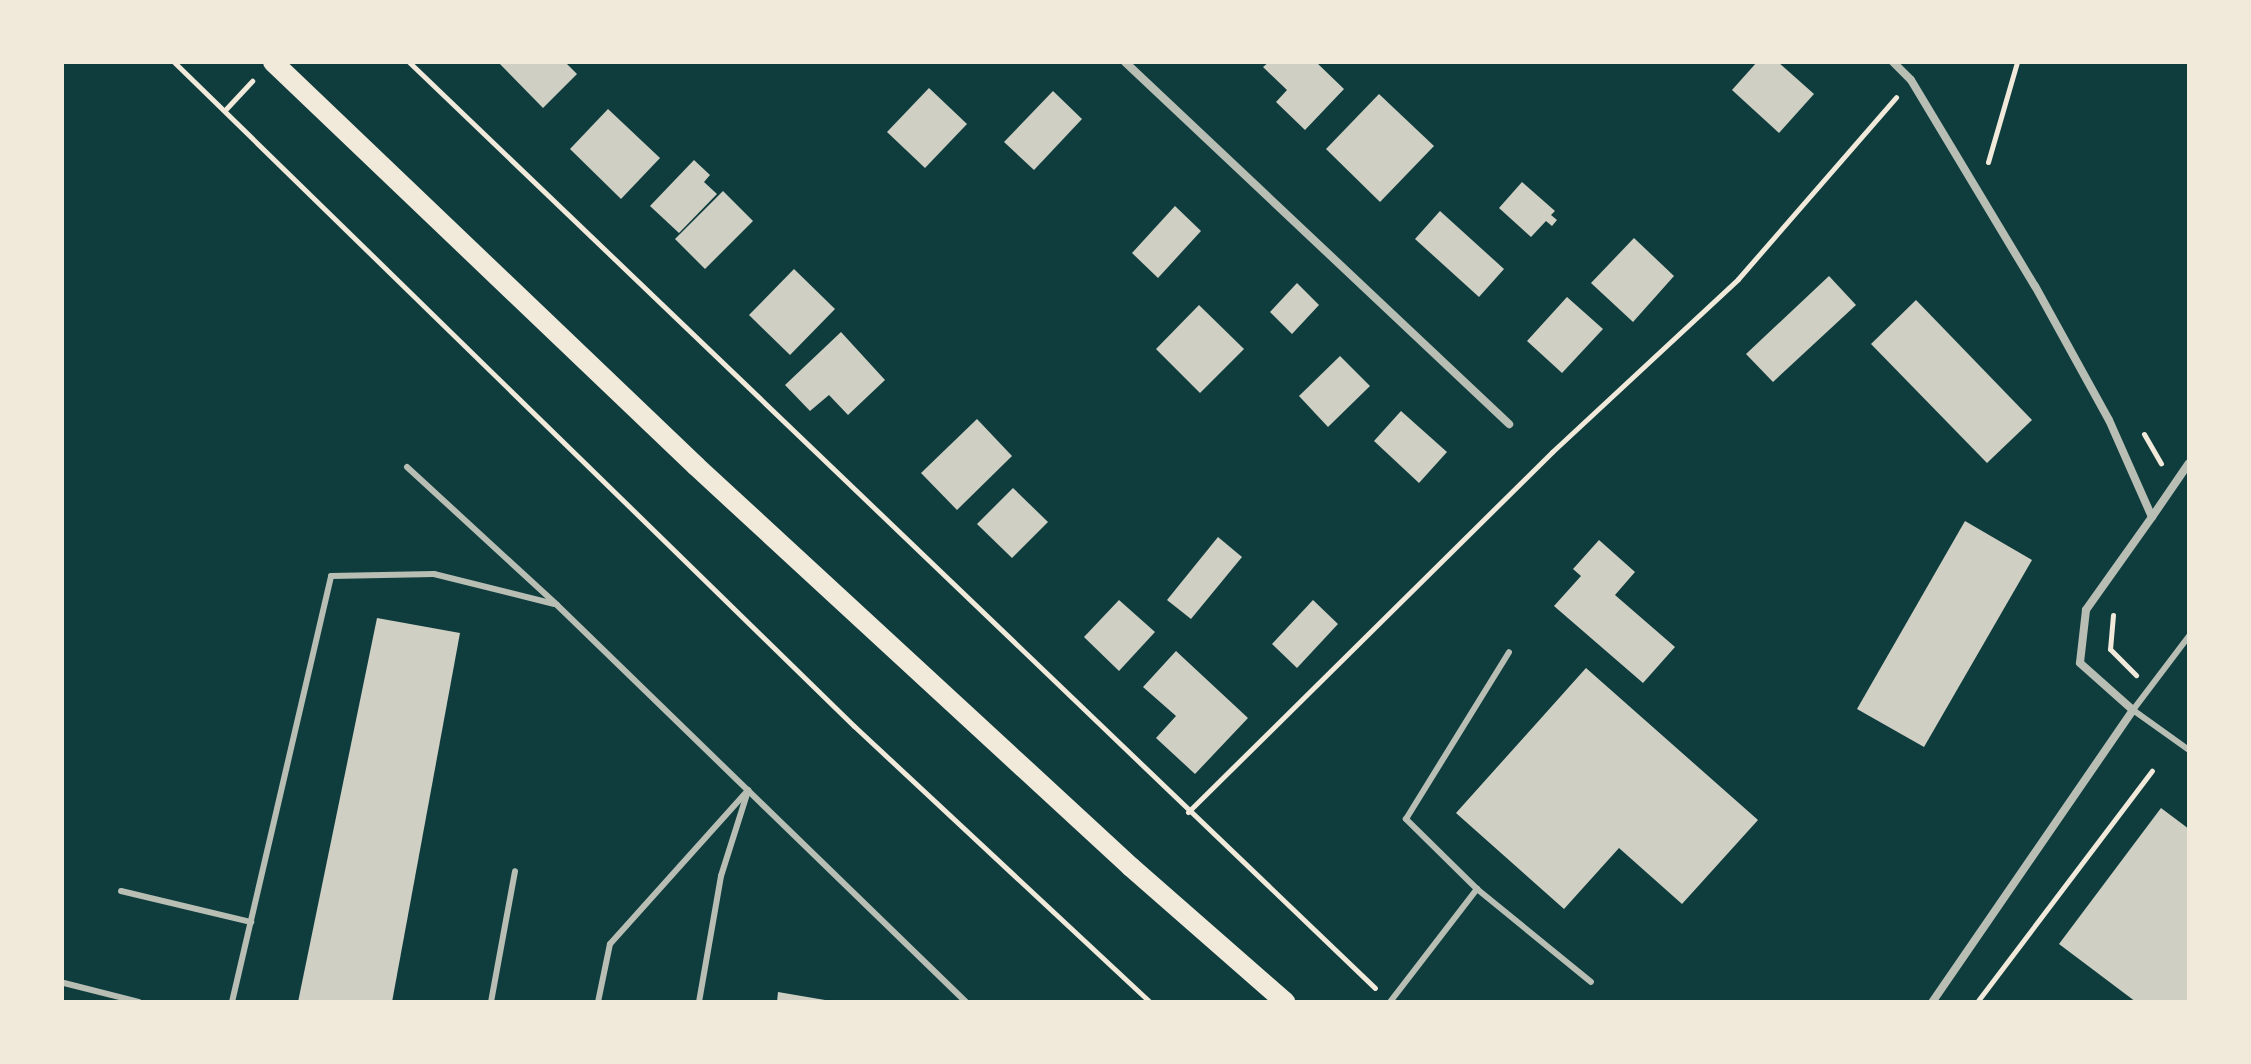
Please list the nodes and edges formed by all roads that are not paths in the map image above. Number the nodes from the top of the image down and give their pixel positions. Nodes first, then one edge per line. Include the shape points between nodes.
1 (1125, 62) edge
2 (1893, 62) edge
3 (267, 67) edge
4 (1509, 424) dead end
5 (2189, 463) edge
6 (407, 467) dead end
7 (2152, 517) junction
8 (557, 605) junction
9 (2189, 636) edge
10 (1509, 652) dead end
11 (2133, 710) junction
12 (2189, 750) edge
13 (748, 790) junction
14 (515, 871) dead end
15 (1477, 889) junction
16 (121, 891) dead end
17 (251, 922) junction
18 (1591, 982) dead end
19 (64, 983) edge
20 (139, 1002) edge
21 (232, 1002) edge
22 (491, 1002) edge
23 (598, 1002) edge
24 (699, 1002) edge
25 (966, 1002) edge
26 (1285, 1002) edge
27 (1390, 1002) edge
28 (1932, 1002) edge

1 - 4 street
2 - 7 street via 1911,80 2094,393
3 - 26 main road via 1131,867
5 - 7 street
6 - 8 lane
7 - 11 street via 2086,610 2080,663
8 - 13 lane
8 - 17 lane via 434,574 331,576
9 - 11 lane
10 - 15 lane via 1406,819
11 - 12 lane
11 - 28 street
13 - 23 lane via 610,944
13 - 24 lane via 721,876
13 - 25 lane
14 - 22 lane
15 - 18 lane
15 - 27 lane
16 - 17 lane
17 - 21 lane
19 - 20 lane

